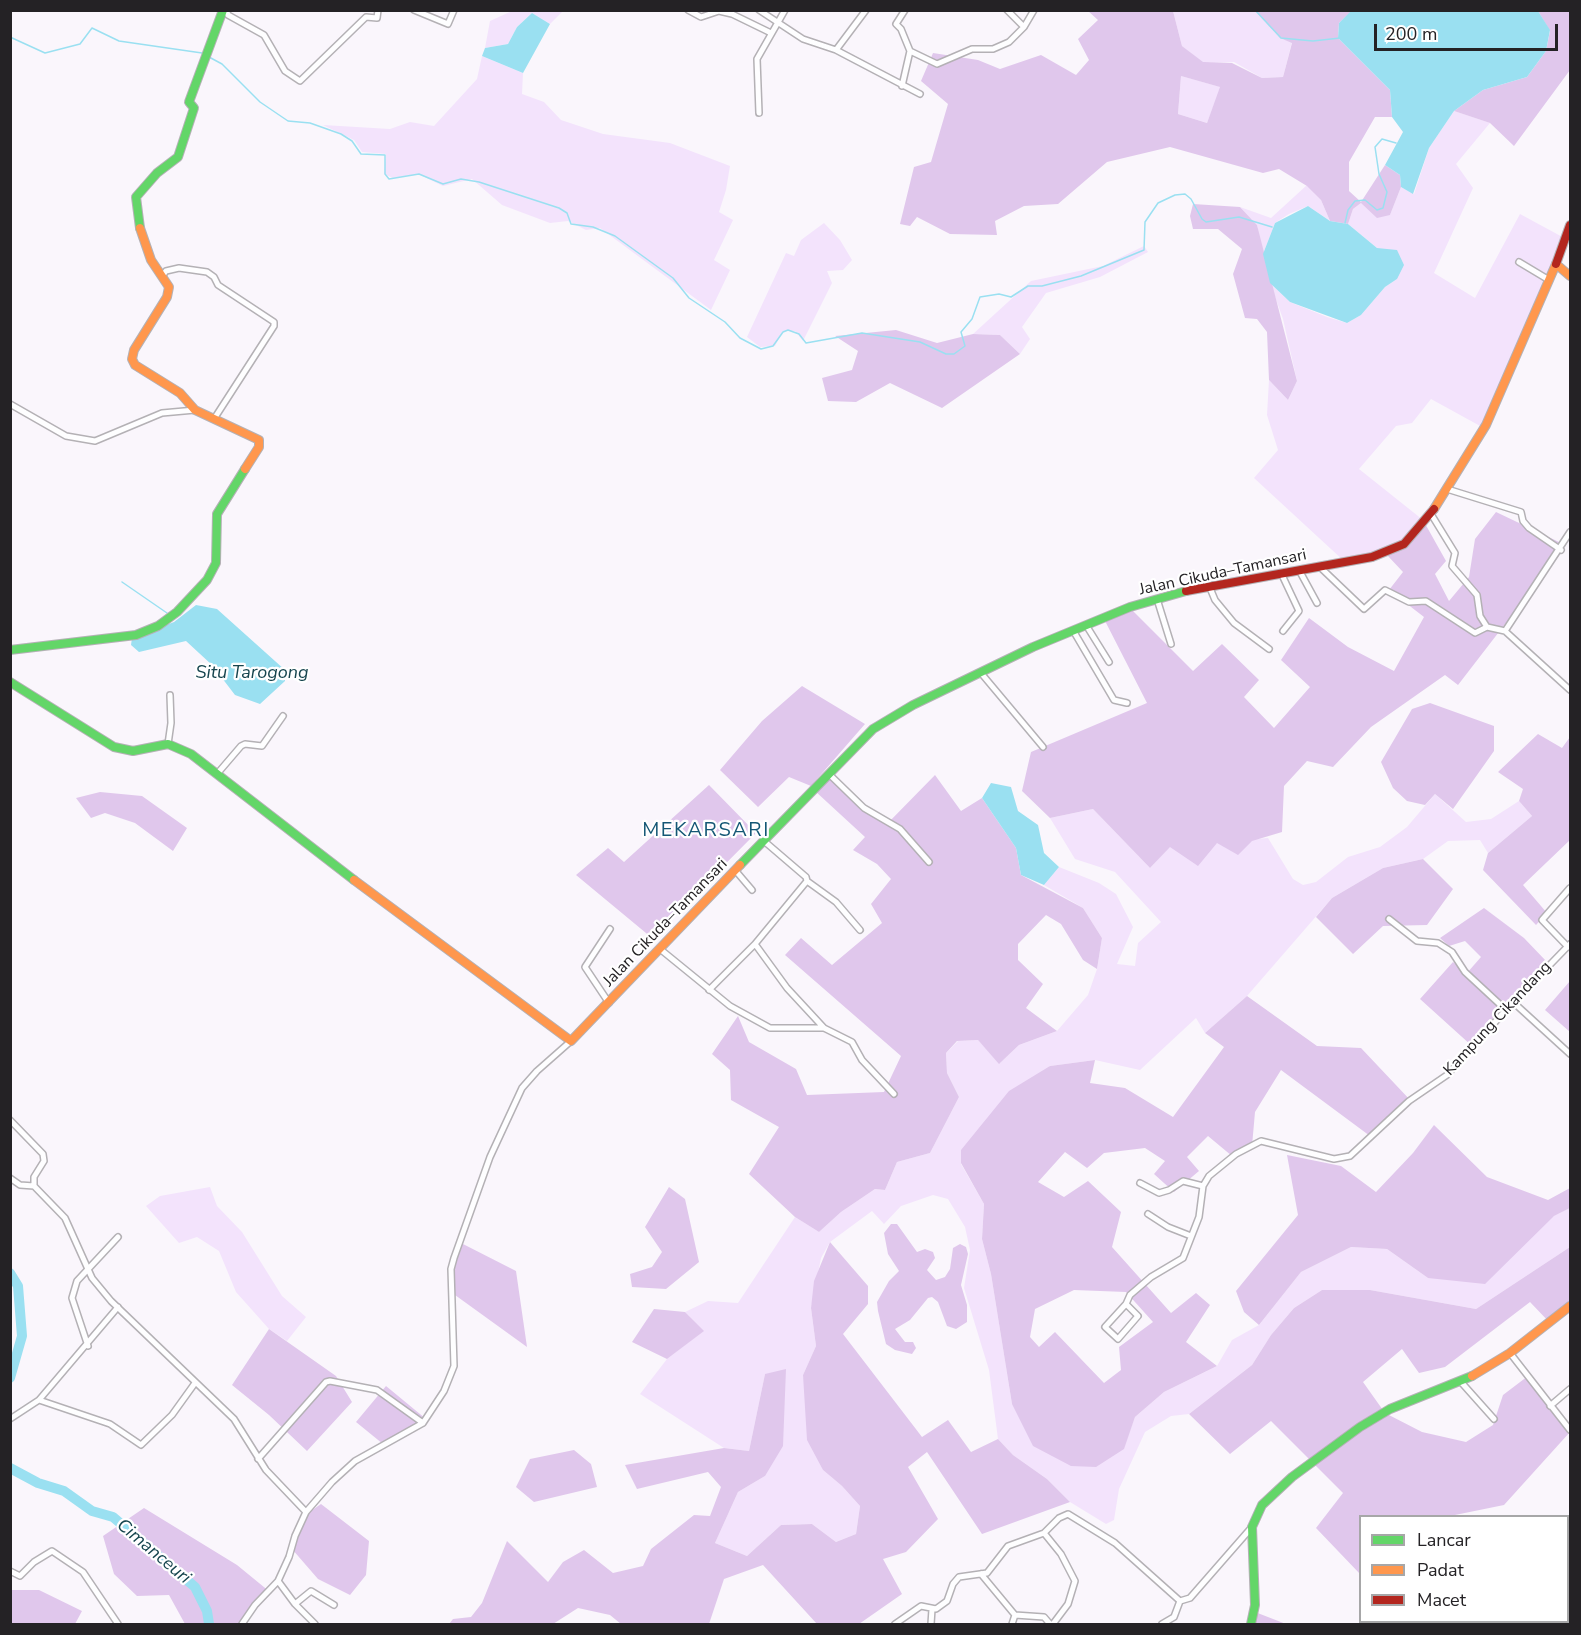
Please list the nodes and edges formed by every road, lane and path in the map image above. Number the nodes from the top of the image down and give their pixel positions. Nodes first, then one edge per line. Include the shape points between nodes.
1 (224, 10) edge
2 (378, 10) edge
3 (414, 10) edge
4 (454, 10) edge
5 (688, 10) edge
6 (759, 10) edge
7 (785, 10) edge
8 (866, 10) edge
9 (905, 10) edge
10 (1007, 10) edge
11 (1034, 10) edge
12 (776, 24) junction
13 (1024, 27) junction
14 (771, 33) junction
15 (836, 50) junction
16 (910, 51) junction
17 (902, 86) junction
18 (920, 94) dead end
19 (759, 113) dead end
20 (1570, 225) edge
21 (1519, 262) dead end
22 (1556, 264) junction
23 (163, 275) junction
24 (1570, 276) edge
25 (1549, 280) junction
26 (10, 404) edge
27 (195, 410) junction
28 (213, 419) junction
29 (1447, 489) junction
30 (1431, 514) junction
31 (1570, 532) edge
32 (1561, 550) junction
33 (1320, 567) junction
34 (1299, 570) junction
35 (1282, 574) junction
36 (1210, 588) junction
37 (1157, 598) junction
38 (1317, 603) dead end
39 (1086, 626) junction
40 (1488, 627) junction
41 (1505, 631) junction
42 (1074, 632) junction
43 (1284, 632) dead end
44 (1172, 644) dead end
45 (1269, 649) dead end
46 (10, 650) edge
47 (1109, 662) dead end
48 (981, 673) junction
49 (10, 682) edge
50 (1570, 690) edge
51 (170, 695) dead end
52 (1127, 703) dead end
53 (283, 716) dead end
54 (168, 744) junction
55 (1043, 747) dead end
56 (217, 774) junction
57 (830, 775) junction
58 (764, 841) junction
59 (929, 862) dead end
60 (735, 870) junction
61 (807, 881) junction
62 (1570, 888) edge
63 (752, 890) dead end
64 (1566, 894) junction
65 (1570, 901) edge
66 (1389, 919) dead end
67 (610, 929) dead end
68 (860, 930) dead end
69 (755, 944) junction
70 (1569, 946) edge
71 (660, 950) junction
72 (709, 990) junction
73 (1513, 1002) junction
74 (609, 1004) junction
75 (1506, 1010) junction
76 (824, 1028) junction
77 (571, 1041) junction
78 (1570, 1054) edge
79 (894, 1094) dead end
80 (10, 1120) edge
81 (10, 1178) edge
82 (1140, 1183) dead end
83 (34, 1186) junction
84 (1203, 1186) junction
85 (1148, 1214) dead end
86 (1191, 1236) junction
87 (118, 1237) dead end
88 (88, 1271) junction
89 (1126, 1304) junction
90 (1570, 1306) edge
91 (118, 1307) junction
92 (87, 1346) junction
93 (1510, 1353) junction
94 (1461, 1382) junction
95 (195, 1383) junction
96 (1570, 1389) edge
97 (39, 1400) junction
98 (1550, 1406) junction
99 (13, 1418) edge
100 (1494, 1419) dead end
101 (423, 1423) junction
102 (1570, 1430) edge
103 (258, 1459) junction
104 (306, 1512) junction
105 (1252, 1527) junction
106 (1044, 1533) junction
107 (10, 1571) edge
108 (981, 1574) junction
109 (278, 1581) junction
110 (1180, 1601) junction
111 (295, 1604) junction
112 (334, 1605) dead end
113 (932, 1609) junction
114 (1015, 1615) junction
115 (118, 1624) edge
116 (242, 1624) edge
117 (315, 1624) edge
118 (895, 1624) edge
119 (932, 1624) edge
120 (1012, 1624) edge
121 (1051, 1624) edge
122 (1162, 1624) edge
123 (1251, 1624) edge

1 - 2 street via 264,35 285,71 300,81 366,17 377,18
1 - 23 street via 189,102 194,108 178,157 141,189 135,203 151,260
3 - 4 street via 448,24
5 - 14 street via 701,17 719,11 732,14
6 - 12 street
7 - 12 street
8 - 15 street
9 - 16 street via 896,24
10 - 13 street
11 - 13 street
12 - 14 street
12 - 15 street via 803,39
13 - 16 street via 1009,42 993,49 972,49 937,64
14 - 19 street via 757,59
15 - 17 street
16 - 17 street
17 - 18 street
20 - 22 street, Jalan Cikuda–Tamansari
21 - 25 street
22 - 24 street
22 - 25 street, Jalan Cikuda–Tamansari
23 - 27 street via 169,286 167,297 132,359 135,365 180,393
23 - 28 street via 179,268 207,272 218,285 274,322
25 - 29 street, Jalan Cikuda–Tamansari via 1486,425
26 - 27 street via 66,436 95,441 162,413
27 - 28 street
28 - 46 street via 260,442 217,514 216,563 198,592 163,623 136,635
29 - 30 street, Jalan Cikuda–Tamansari
29 - 32 street via 1521,512 1529,528
30 - 33 street, Jalan Cikuda–Tamansari via 1397,549
30 - 40 street via 1455,553 1452,566 1477,595 1480,616
31 - 32 street
32 - 41 street
33 - 34 street, Jalan Cikuda–Tamansari
33 - 40 street via 1364,609 1385,590 1409,602 1426,601 1475,633
34 - 35 street, Jalan Cikuda–Tamansari
34 - 38 street
35 - 36 street, Jalan Cikuda–Tamansari
35 - 43 street via 1299,611
36 - 37 street, Jalan Cikuda–Tamansari
36 - 45 street via 1234,622
37 - 39 street, Jalan Cikuda–Tamansari
37 - 44 street
39 - 42 street, Jalan Cikuda–Tamansari
39 - 47 street
40 - 41 street
41 - 50 street
42 - 48 street, Jalan Cikuda–Tamansari
42 - 52 street via 1114,700
48 - 55 street
48 - 57 street, Jalan Cikuda–Tamansari via 873,729
49 - 54 street via 114,747 133,751
51 - 54 street
53 - 56 street via 262,746 241,746
54 - 56 street via 191,754
56 - 77 street via 388,907
57 - 58 street, Jalan Cikuda–Tamansari
57 - 59 street via 864,808 900,829
58 - 60 street, Jalan Cikuda–Tamansari
58 - 61 street
60 - 63 street
60 - 71 street, Jalan Cikuda–Tamansari
61 - 68 street via 836,902
61 - 69 street
62 - 64 street
64 - 65 street
64 - 70 street via 1542,920
66 - 75 street via 1417,942 1438,943 1452,952 1465,972
67 - 74 street via 585,967
69 - 72 street
69 - 76 street via 787,988
70 - 73 street, Kampung Cikandang
71 - 72 street
71 - 74 street, Jalan Cikuda–Tamansari
72 - 76 street via 770,1028
73 - 75 street, Kampung Cikandang
73 - 78 street
74 - 77 street, Jalan Cikuda–Tamansari
75 - 84 street, Kampung Cikandang via 1448,1075 1409,1101 1350,1156 1334,1159 1261,1141 1236,1154 1209,1176
76 - 79 street via 852,1042 862,1060
77 - 101 street via 522,1088 490,1157 451,1269 454,1366 444,1391
80 - 83 street via 43,1154
81 - 83 street via 20,1185
82 - 84 street via 1159,1193 1183,1181
83 - 88 street via 64,1218
84 - 86 street via 1199,1217
85 - 86 street
86 - 89 street via 1183,1258 1130,1295
87 - 88 street
88 - 91 street
88 - 92 street via 77,1281 72,1298
89 - 89 street via 1138,1316 1118,1339 1105,1327
90 - 93 street
91 - 92 street
91 - 95 street
92 - 97 street
93 - 94 street
93 - 98 street
94 - 100 street
94 - 105 street via 1390,1409 1360,1427 1276,1491 1262,1505
95 - 97 street via 172,1415 141,1446 110,1424
95 - 103 street via 234,1419
96 - 98 street
97 - 99 street
98 - 102 street
101 - 103 street via 377,1390 326,1382
101 - 104 street via 355,1461
103 - 104 street
104 - 109 street
105 - 110 street via 1190,1598
105 - 123 street via 1255,1605
106 - 108 street via 1008,1546 991,1570
106 - 110 street via 1059,1518 1074,1515 1115,1543
106 - 121 street via 1075,1581 1068,1604
107 - 115 street via 20,1576 52,1551 82,1572
108 - 113 street via 959,1577 947,1601
108 - 114 street
109 - 111 street
109 - 116 street
110 - 122 street via 1174,1617
111 - 112 street via 311,1591
111 - 117 street
113 - 118 street via 921,1606
113 - 119 street
114 - 120 street
114 - 121 street via 1044,1617

